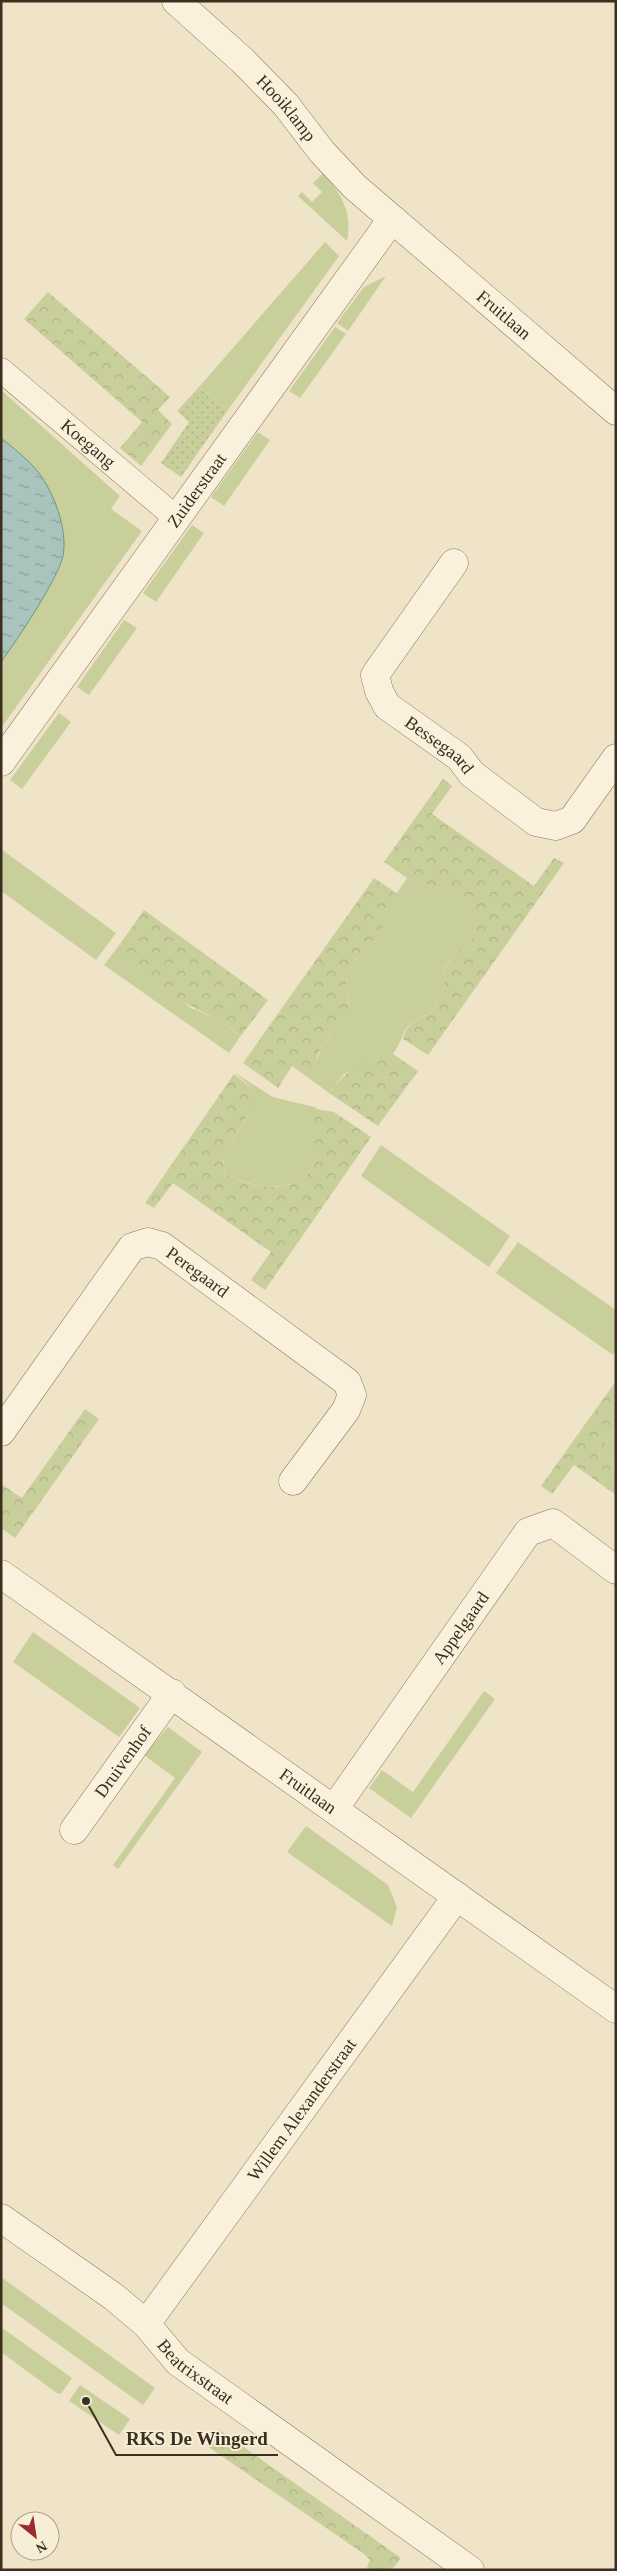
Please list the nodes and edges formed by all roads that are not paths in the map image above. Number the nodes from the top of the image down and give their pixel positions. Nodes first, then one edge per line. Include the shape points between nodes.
1 (176, 1) edge
2 (392, 219) junction
3 (1, 370) edge
4 (616, 410) edge
5 (175, 517) junction
6 (454, 563) dead end
7 (616, 758) edge
8 (1, 762) edge
9 (1, 1432) edge
10 (293, 1481) dead end
11 (616, 1570) edge
12 (1, 1574) edge
13 (172, 1693) junction
14 (334, 1809) junction
15 (74, 1830) dead end
16 (457, 1896) junction
17 (616, 2010) edge
18 (1, 2218) edge
19 (146, 2324) junction
20 (470, 2570) edge

1 - 2 street, Hooiklamp via 243,61 286,105 322,152 355,187
2 - 4 street, Fruitlaan
2 - 5 street, Zuiderstraat
3 - 5 lane, Koegang
5 - 8 street, Zuiderstraat
6 - 7 street, Bessegaard via 375,675 387,706 459,757 472,774 536,822 556,826 572,820
9 - 10 street, Peregaard via 132,1247 148,1242 162,1246 347,1382 352,1395 346,1410
11 - 14 street, Appelgaard via 553,1523 528,1532
12 - 13 street, Fruitlaan
13 - 14 street, Fruitlaan
13 - 15 street, Druivenhof
14 - 16 street, Fruitlaan
16 - 17 street, Fruitlaan
16 - 19 street, Willem Alexanderstraat
18 - 19 street, Beatrixstraat via 114,2297
19 - 20 street, Beatrixstraat via 178,2362

